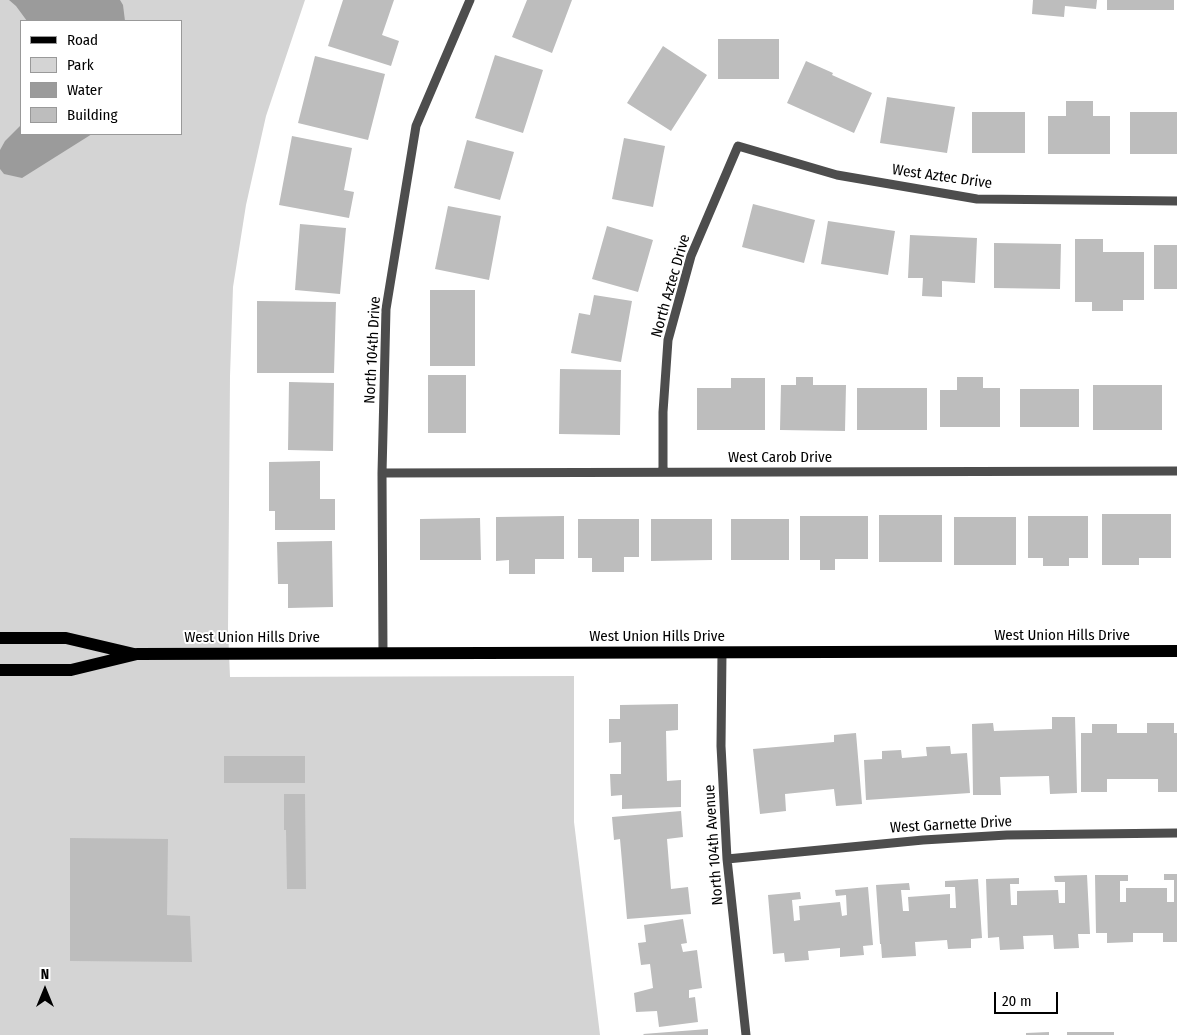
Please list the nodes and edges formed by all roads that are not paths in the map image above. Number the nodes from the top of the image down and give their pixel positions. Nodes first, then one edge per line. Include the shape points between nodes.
1 (470, 0) edge
2 (738, 146) joint
3 (1177, 201) edge
4 (663, 472) junction
5 (1177, 472) edge
6 (382, 473) junction
7 (0, 638) edge
8 (1177, 652) edge
9 (722, 653) junction
10 (137, 654) junction
11 (383, 654) junction
12 (0, 670) edge
13 (1177, 832) edge
14 (727, 859) junction
15 (746, 1035) edge

1 - 6 street, North 104th Drive via 416,126 386,309
2 - 3 street, West Aztec Drive via 837,175 978,199
2 - 4 street, North Aztec Drive via 691,256 668,340
4 - 5 street, West Carob Drive
4 - 6 street, West Carob Drive
6 - 11 street, North 104th Drive
7 - 10 main road, West Union Hills Drive via 66,638
8 - 9 main road, West Union Hills Drive
9 - 11 main road, West Union Hills Drive
9 - 14 street, North 104th Avenue via 721,746
10 - 11 main road, West Union Hills Drive
10 - 12 main road, West Union Hills Drive via 71,670
13 - 14 street, West Garnette Drive via 977,837
14 - 15 street, North 104th Avenue

